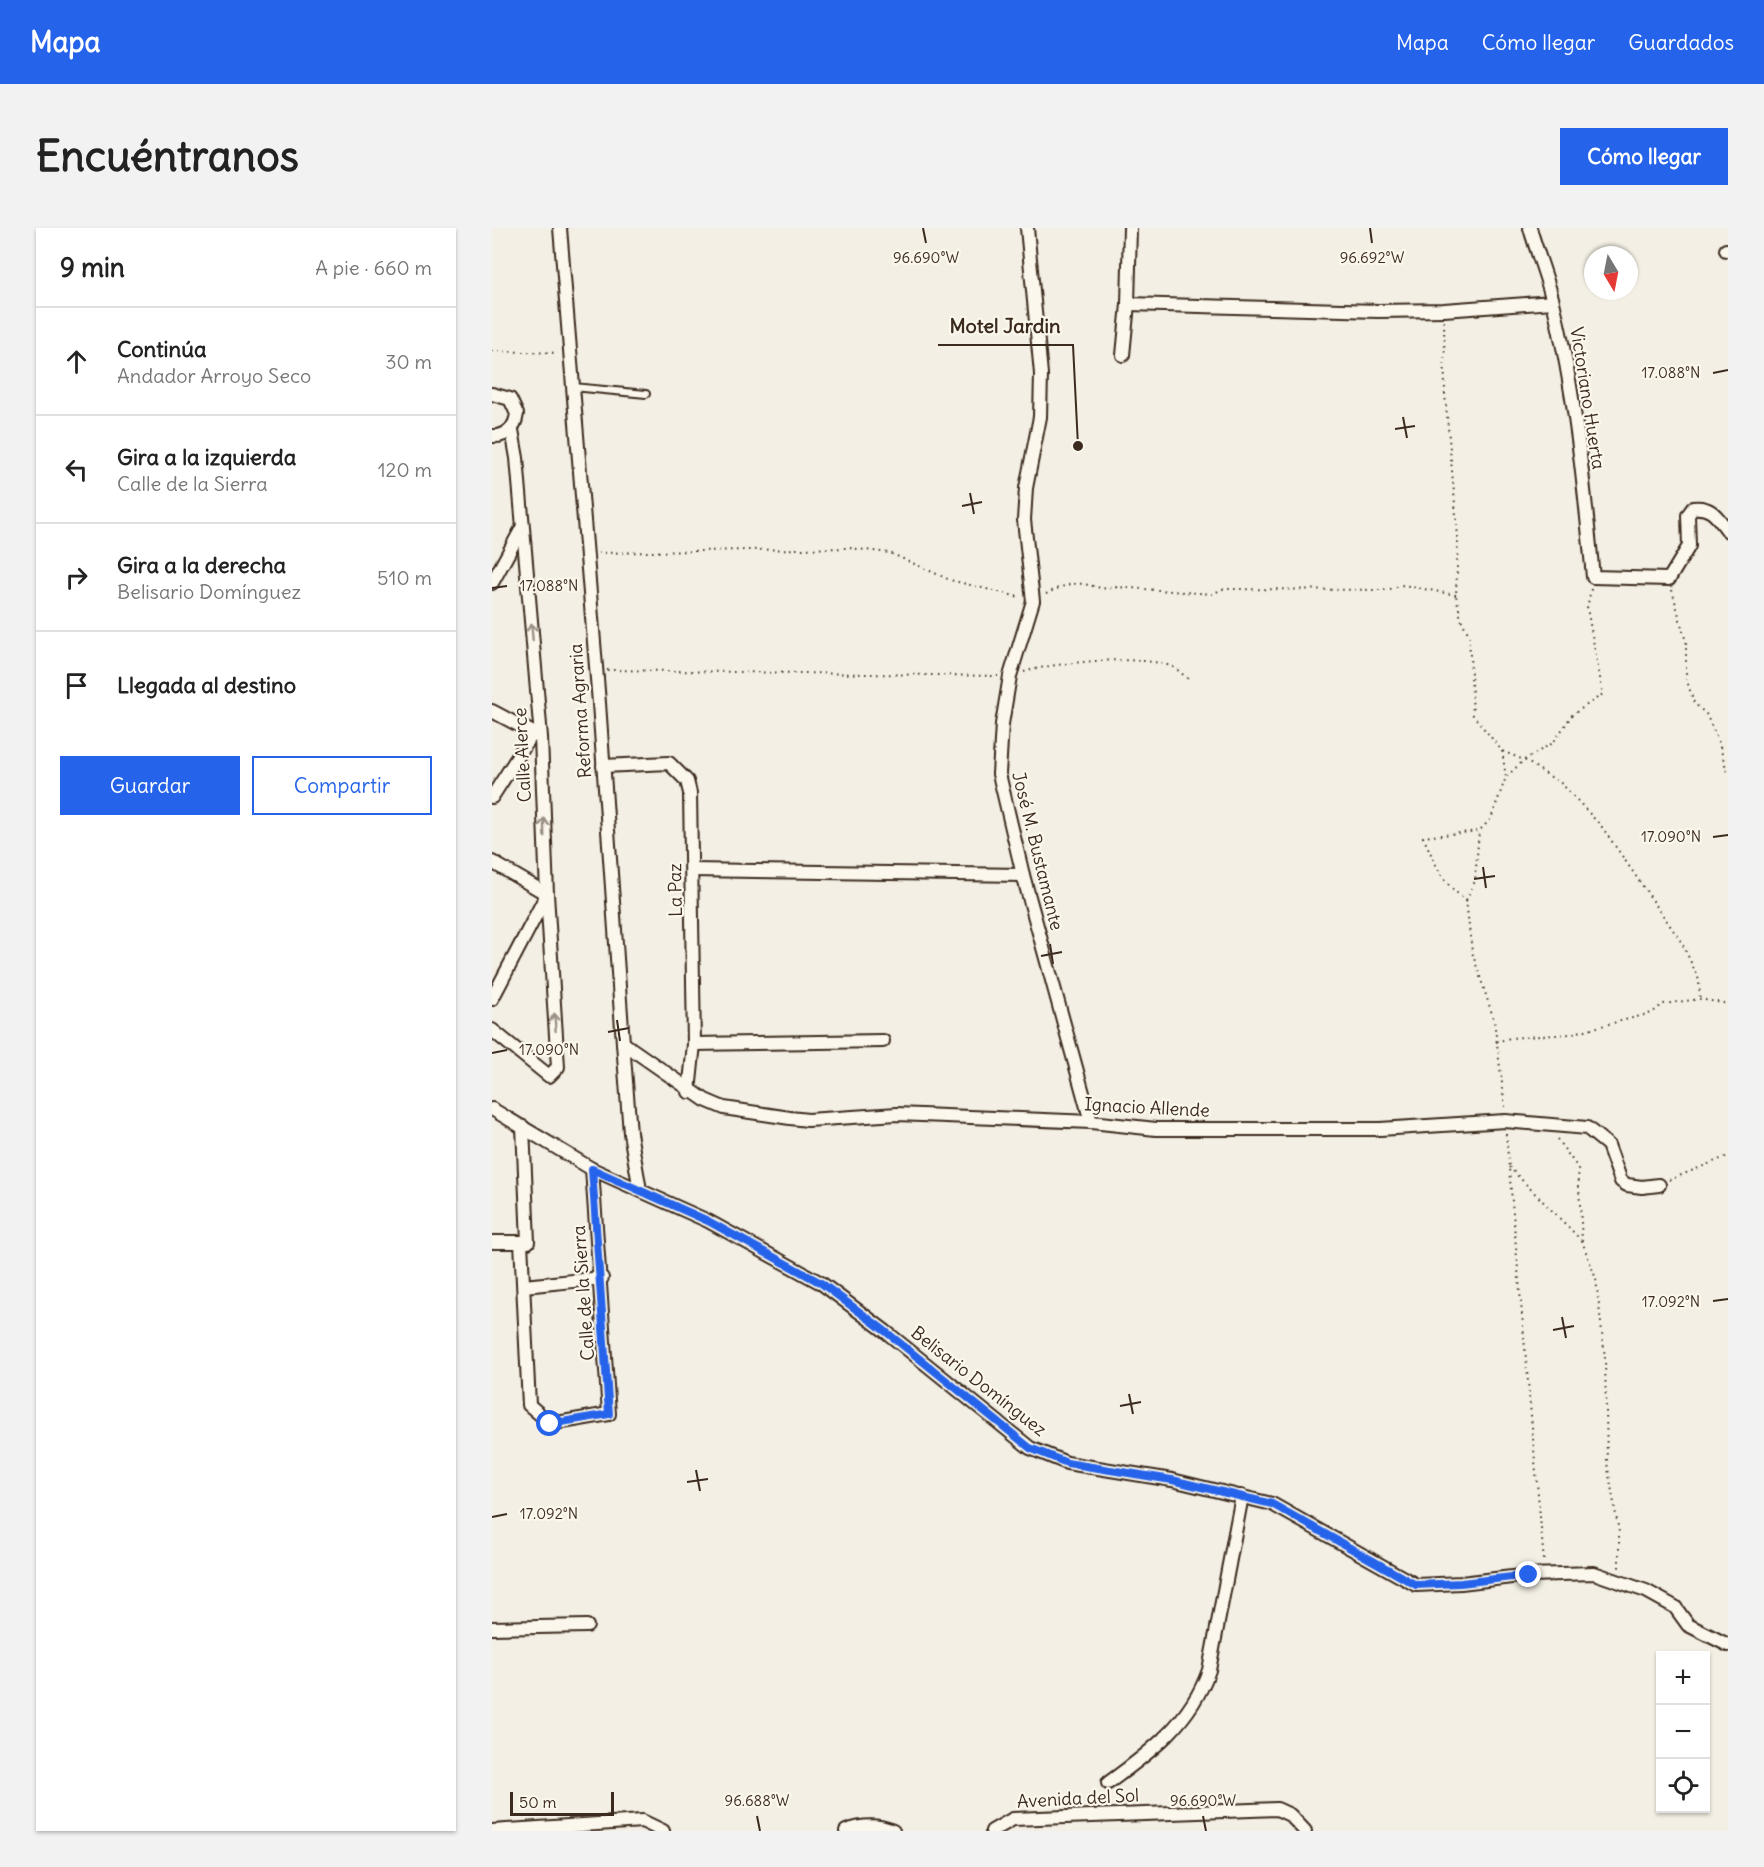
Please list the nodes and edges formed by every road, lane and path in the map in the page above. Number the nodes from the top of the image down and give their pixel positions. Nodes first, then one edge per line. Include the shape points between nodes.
1 (560, 228) edge
2 (1027, 228) edge
3 (1130, 228) edge
4 (1530, 228) edge
5 (1553, 302) junction
6 (1128, 304) junction
7 (1444, 309) junction
8 (492, 351) edge
9 (570, 353) junction
10 (1123, 355) dead end
11 (573, 387) junction
12 (493, 394) edge
13 (646, 394) dead end
14 (512, 430) junction
15 (492, 436) edge
16 (522, 527) junction
17 (1728, 531) edge
18 (1593, 577) junction
19 (1669, 579) junction
20 (492, 583) edge
21 (596, 670) junction
22 (1010, 676) junction
23 (1191, 681) dead end
24 (492, 711) edge
25 (537, 735) junction
26 (1502, 751) junction
27 (1524, 760) junction
28 (603, 766) junction
29 (1728, 775) edge
30 (1506, 777) junction
31 (492, 797) edge
32 (1479, 831) junction
33 (492, 862) edge
34 (692, 870) junction
35 (1023, 875) junction
36 (547, 894) junction
37 (1466, 900) junction
38 (492, 999) edge
39 (1700, 999) junction
40 (1728, 1004) edge
41 (492, 1030) edge
42 (883, 1041) dead end
43 (622, 1042) junction
44 (1496, 1042) junction
45 (694, 1044) junction
46 (689, 1092) junction
47 (492, 1109) edge
48 (1505, 1121) junction
49 (1091, 1122) junction
50 (1536, 1124) junction
51 (522, 1127) junction
52 (1728, 1156) edge
53 (1509, 1167) junction
54 (592, 1169) junction
55 (1659, 1185) joint
56 (640, 1190) junction
57 (1582, 1241) junction
58 (492, 1242) edge
59 (521, 1242) junction
60 (602, 1278) junction
61 (524, 1286) junction
62 (1242, 1496) junction
63 (1546, 1575) junction
64 (1612, 1579) junction
65 (587, 1626) dead end
66 (492, 1628) edge
67 (1728, 1645) edge
68 (1108, 1783) dead end
69 (602, 1827) edge
70 (562, 1828) edge
71 (494, 1831) edge
72 (663, 1831) edge
73 (846, 1831) edge
74 (893, 1831) edge
75 (992, 1831) edge
76 (1305, 1831) edge

1 - 9 street, Reforma Agraria
2 - 22 street, José M. Bustamante via 1041,374 1040,417 1024,520 1034,602
3 - 6 street
4 - 5 street, Victoriano Huerta
5 - 7 street
5 - 18 street, Victoriano Huerta via 1579,438
6 - 7 street via 1378,311
6 - 10 street
7 - 26 path via 1446,394 1458,537 1456,595 1469,635 1473,715
8 - 9 path
9 - 11 street, Reforma Agraria
11 - 13 lane
11 - 21 street, Reforma Agraria
12 - 14 street, Calle Alerce via 510,399 515,406
14 - 15 street
14 - 16 street, Calle Alerce
16 - 20 street
25 -> 16 street, Calle Alerce
17 - 19 street via 1713,511 1693,508 1688,515 1689,546
18 - 19 street
18 - 27 path via 1587,608 1603,694 1572,715 1553,743
19 - 29 path via 1686,642 1686,678 1694,703 1706,714 1718,740
21 - 22 path
21 - 28 street, Reforma Agraria
22 - 23 path via 1084,662 1141,661 1172,667
22 - 35 street, José M. Bustamante via 999,774
24 - 25 street
25 - 31 street
36 -> 25 street, Calle Alerce
26 - 27 path
26 - 30 path
27 - 30 path
27 - 39 path via 1562,784 1602,827 1682,943 1699,980
28 - 34 street, La Paz via 657,762 669,763 679,770 690,793
28 - 43 street, Reforma Agraria
30 - 32 path via 1491,819
32 - 37 path via 1474,881
32 - 37 path via 1423,837 1440,876
33 - 36 street
34 - 35 street
34 - 45 street, La Paz
35 - 49 street, José M. Bustamante
36 - 38 street
41 -> 36 street, Calle Alerce via 549,1076 558,1066
37 - 44 path via 1472,952 1494,1020
39 - 40 path
39 - 44 path via 1663,1004 1652,1013 1570,1034
42 - 45 street
43 - 46 street, Ignacio Allende
43 - 56 street, Reforma Agraria via 630,1133
44 - 48 path
45 - 46 street, La Paz
46 - 49 street, Ignacio Allende via 724,1108 808,1120 897,1114
47 - 51 street, Belisario Domínguez
48 - 49 street, Ignacio Allende via 1380,1129 1156,1129
48 - 50 street, Ignacio Allende
48 - 53 path
50 - 55 street, Ignacio Allende via 1587,1128 1608,1145 1621,1180 1627,1185
50 - 57 path via 1562,1143 1578,1168
51 - 54 street, Belisario Domínguez
51 - 59 street via 528,1242
52 - 55 path
53 - 57 path
53 - 63 path
54 - 56 street, Belisario Domínguez
54 - 60 street, Calle de la Sierra
56 - 62 street, Belisario Domínguez via 708,1221 821,1283 1030,1448 1067,1463
57 - 64 path via 1596,1279 1605,1358 1607,1463 1621,1567
58 - 59 street
59 - 61 street
60 - 61 street
60 - 61 street, Calle de la Sierra via 609,1414 550,1424 529,1405
62 - 63 street, Belisario Domínguez via 1272,1504 1416,1585
62 - 68 street via 1203,1687 1156,1748
63 - 64 street, Belisario Domínguez via 1594,1573
64 - 67 street, Belisario Domínguez via 1675,1607 1688,1625
65 - 66 street
69 - 70 street
69 - 72 street via 642,1821
70 - 71 street
73 - 74 street via 880,1826
75 - 76 street, Avenida del Sol via 1013,1819 1277,1809 1290,1815

